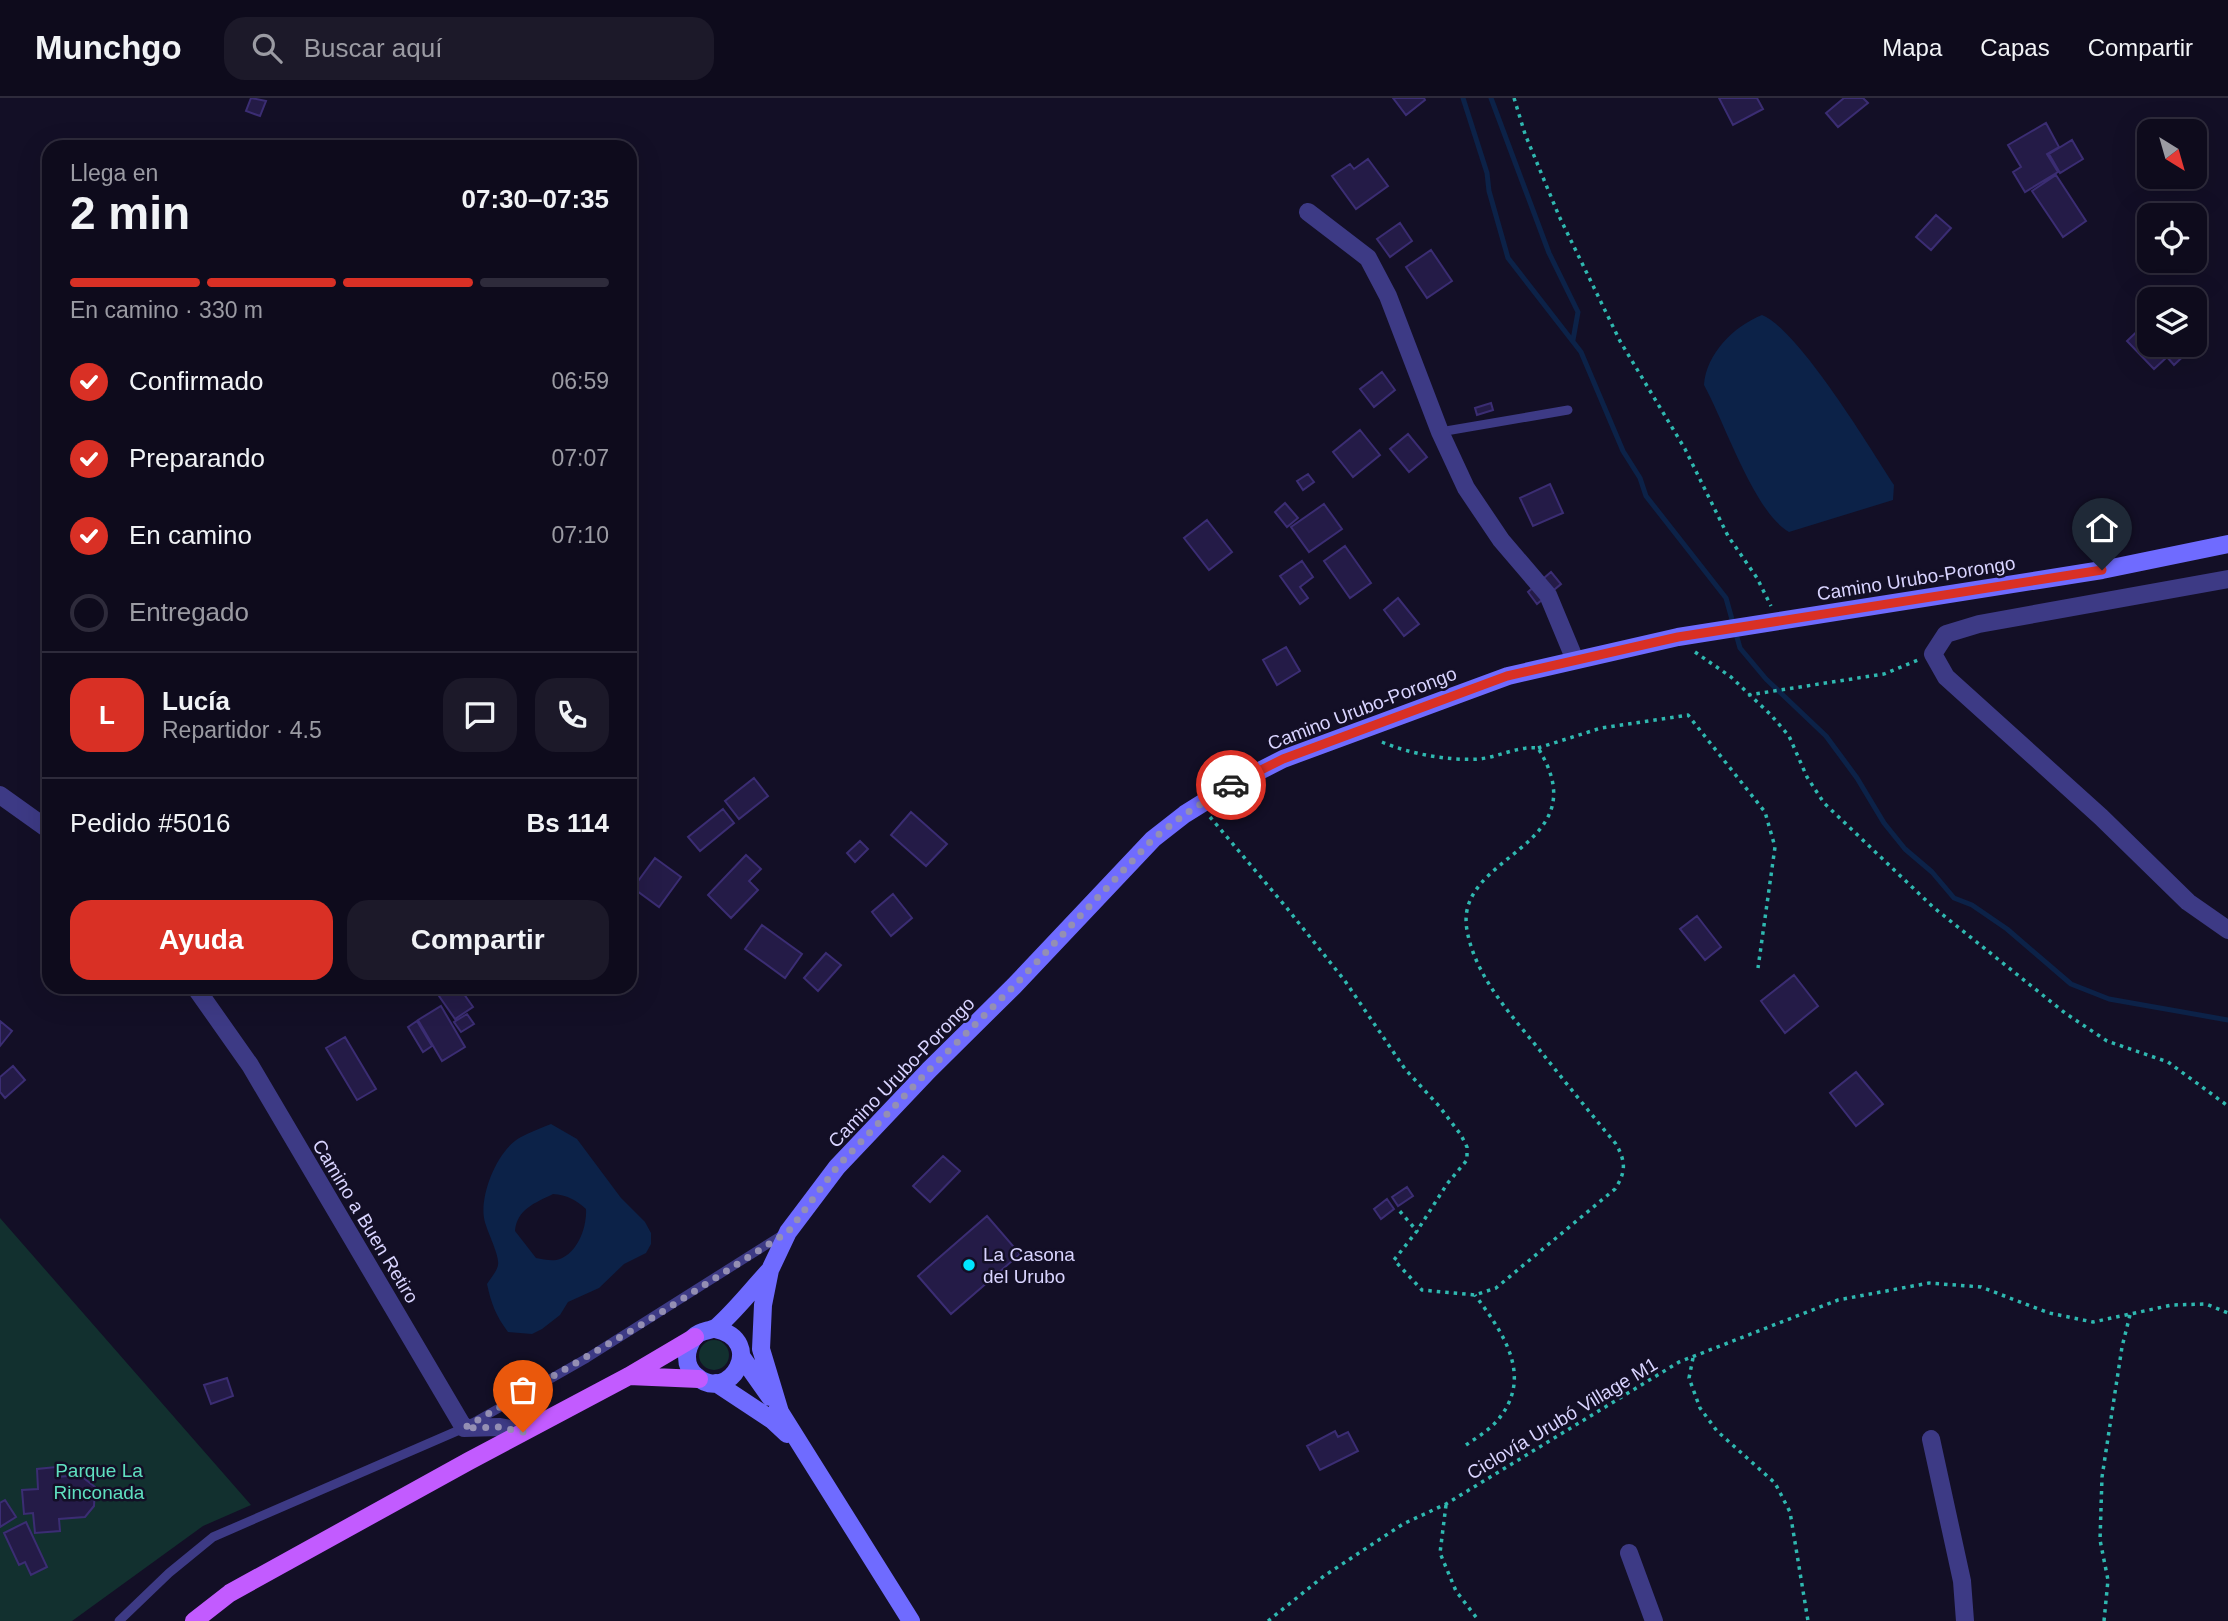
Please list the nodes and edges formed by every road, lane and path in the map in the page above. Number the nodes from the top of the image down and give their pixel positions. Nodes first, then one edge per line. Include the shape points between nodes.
1 (1514, 98) edge
2 (1308, 212) dead end
3 (1568, 411) dead end
4 (1440, 432) junction
5 (2228, 544) edge
6 (2228, 579) edge
7 (1772, 621) junction
8 (1678, 637) junction
9 (1933, 654) junction
10 (1575, 660) junction
11 (1748, 695) junction
12 (1358, 732) junction
13 (1538, 748) junction
14 (0, 795) edge
15 (1200, 804) junction
16 (42, 825) edge
17 (2228, 930) edge
18 (1758, 968) dead end
19 (200, 994) edge
20 (2228, 1106) edge
21 (1396, 1208) dead end
22 (1417, 1231) junction
23 (788, 1232) junction
24 (770, 1270) junction
25 (1475, 1295) junction
26 (2228, 1313) edge
27 (2130, 1314) junction
28 (715, 1329) junction
29 (695, 1337) junction
30 (741, 1356) junction
31 (1693, 1357) junction
32 (628, 1376) junction
33 (707, 1381) junction
34 (780, 1412) junction
35 (464, 1428) junction
36 (523, 1432) junction
37 (1931, 1439) dead end
38 (801, 1446) junction
39 (1466, 1446) dead end
40 (1446, 1504) junction
41 (1629, 1553) dead end
42 (120, 1621) edge
43 (194, 1621) edge
44 (911, 1621) edge
45 (1268, 1621) edge
46 (1479, 1621) edge
47 (1654, 1621) edge
48 (1808, 1621) edge
49 (1965, 1621) edge
50 (2104, 1621) edge

1 - 7 path via 1559,216 1620,341 1685,449 1728,536 1757,578
2 - 4 street via 1368,258 1388,296
3 - 4 lane
4 - 10 street via 1466,488 1548,595
5 - 7 main road, Camino Urubo-Porongo via 2102,570
6 - 9 street via 1979,624 1946,634
7 - 8 main road, Camino Urubo-Porongo
8 - 10 main road, Camino Urubo-Porongo
8 - 11 path
9 - 11 path via 1884,674
9 - 17 street via 1946,677 2188,902
10 - 12 main road, Camino Urubo-Porongo via 1507,676
11 - 20 path via 1788,736 1824,803 1933,907 2065,1013 2107,1041 2168,1062
12 - 13 path via 1398,749 1441,757 1480,759
12 - 15 main road, Camino Urubo-Porongo via 1283,759
13 - 18 path via 1601,728 1688,715 1765,812 1775,847
13 - 25 path via 1550,768 1552,812 1469,900 1466,929 1508,1012 1616,1144 1624,1159 1623,1176 1615,1189 1496,1288
14 - 16 street
15 - 22 path via 1345,981 1405,1069 1461,1135 1467,1160
15 - 23 main road, Camino Urubo-Porongo via 1153,839 929,1070 837,1167
19 - 35 street, Camino a Buen Retiro via 250,1065
21 - 22 path
22 - 25 path via 1394,1260 1422,1290
23 - 24 main road, Camino Urubo-Porongo
23 - 35 lane via 609,1345
24 - 28 main road
24 - 34 main road, Camino Urubo-Porongo via 761,1349
25 - 39 path via 1508,1348 1516,1372 1510,1404 1495,1424
26 - 27 path, Ciclovía Urubó Village M1 via 2206,1304
27 - 31 path, Ciclovía Urubó Village M1 via 2093,1322 2049,1312 1981,1287 1930,1283 1838,1300
27 - 50 path via 2102,1477 2100,1540 2108,1580
28 - 29 main road
28 - 30 main road via 731,1334
29 - 32 main road
29 - 33 main road via 688,1348 688,1365
30 - 33 main road via 731,1377
30 - 34 main road
31 - 40 path, Ciclovía Urubó Village M1
31 - 48 path, Ciclovía Urubó Village M1 via 1689,1378 1700,1408 1717,1431 1774,1483 1790,1512
32 - 33 main road
32 - 36 main road
33 - 38 main road via 772,1420
34 - 38 main road, Camino Urubo-Porongo
35 - 36 street
35 - 42 lane via 213,1537
36 - 43 main road via 230,1594
37 - 49 street via 1962,1581
38 - 44 main road, Camino Urubo-Porongo
40 - 45 path, Ciclovía Urubó Village M1 via 1403,1524 1324,1576
40 - 46 path via 1440,1553 1456,1591
41 - 47 street

